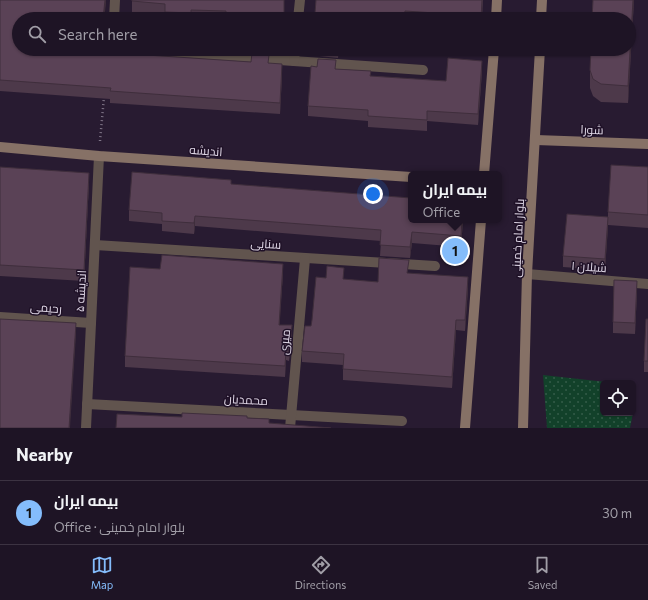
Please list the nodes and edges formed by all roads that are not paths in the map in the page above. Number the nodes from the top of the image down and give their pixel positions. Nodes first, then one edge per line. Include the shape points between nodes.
1 (115, 0) edge
2 (300, 0) edge
3 (497, 0) edge
4 (542, 0) edge
5 (114, 12) edge
6 (299, 12) edge
7 (496, 12) edge
8 (541, 12) edge
9 (221, 56) edge
10 (294, 56) edge
11 (493, 56) edge
12 (540, 56) edge
13 (294, 61) junction
14 (423, 70) dead end
15 (536, 140) junction
16 (648, 144) edge
17 (0, 147) edge
18 (99, 156) junction
19 (484, 171) edge
20 (408, 177) edge
21 (481, 223) edge
22 (95, 245) junction
23 (305, 259) junction
24 (435, 266) dead end
25 (527, 274) junction
26 (648, 284) edge
27 (0, 317) edge
28 (91, 323) junction
29 (88, 404) junction
30 (291, 414) junction
31 (402, 421) dead end
32 (86, 428) edge
33 (290, 428) edge
34 (465, 428) edge
35 (523, 428) edge

1 - 5 street
2 - 6 street
3 - 7 main road
4 - 8 main road
9 - 13 street
10 - 13 street
11 - 19 main road
12 - 15 main road, بلوار امام خمینی
13 - 14 street
15 - 16 main road, شورا
15 - 25 main road, بلوار امام خمینی
17 - 18 main road, اندیشه
18 - 20 main road, اندیشه
18 - 22 street, اندیشه ۵
21 - 34 main road
22 - 23 street, سنایی
22 - 28 street, اندیشه ۵
23 - 24 street, سنایی
23 - 30 street, میری
25 - 26 street, شیلان ۱
25 - 35 main road, بلوار امام خمینی
27 - 28 street, رحیمی
28 - 29 street, اندیشه ۵
29 - 30 street, محمدیان
29 - 32 street, اندیشه ۵
30 - 31 street, محمدیان
30 - 33 street, میری

